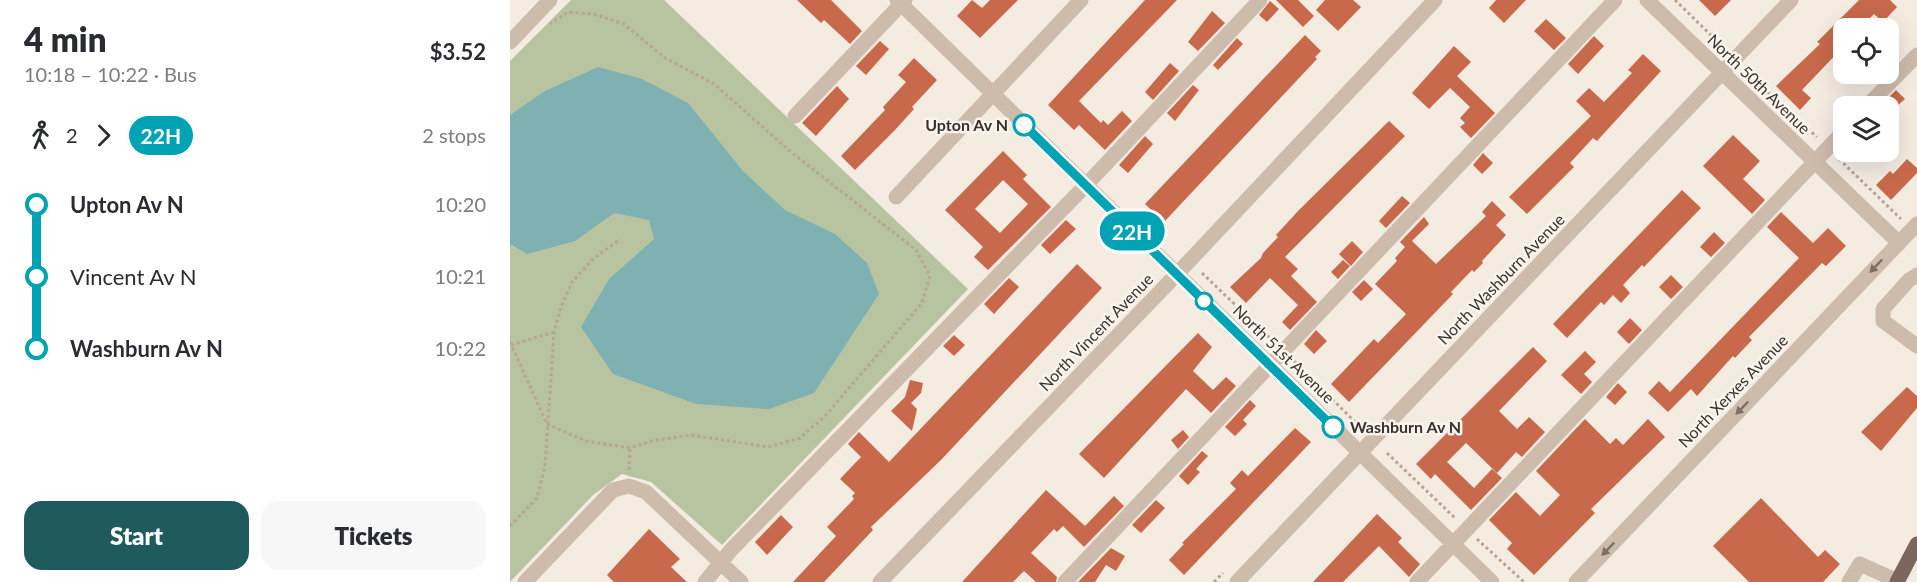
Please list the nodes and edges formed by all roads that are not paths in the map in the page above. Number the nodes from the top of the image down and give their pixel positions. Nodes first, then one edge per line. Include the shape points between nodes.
1 (550, 0) edge
2 (1081, 0) edge
3 (1260, 0) edge
4 (1435, 0) edge
5 (1614, 0) edge
6 (1647, 0) edge
7 (1791, 0) edge
8 (901, 1) edge
9 (510, 42) edge
10 (1917, 55) edge
11 (1722, 73) junction
12 (992, 95) junction
13 (1878, 96) edge
14 (795, 116) dead end
15 (1833, 142) edge
16 (1814, 162) junction
17 (1086, 185) junction
18 (896, 197) dead end
19 (1917, 224) edge
20 (1899, 243) junction
21 (1177, 274) junction
22 (1917, 275) edge
23 (1917, 346) edge
24 (1270, 364) junction
25 (1360, 453) junction
26 (1454, 543) junction
27 (1917, 544) edge
28 (722, 564) junction
29 (1852, 581) edge
30 (1897, 581) edge
31 (525, 582) edge
32 (705, 582) edge
33 (741, 582) edge
34 (880, 582) edge
35 (1065, 582) edge
36 (1237, 582) edge
37 (1417, 582) edge
38 (1492, 582) edge
39 (1576, 582) edge

1 - 9 street
2 - 12 street
3 - 17 street
4 - 21 street, North Vincent Avenue
5 - 24 street
6 - 11 street, North 50th Avenue
7 - 11 street, North Washburn Avenue
8 - 12 street, North 51st Avenue
8 - 14 street
10 - 13 street
11 - 16 street, North 50th Avenue
11 - 25 street, North Washburn Avenue
12 - 17 street, North 51st Avenue
12 - 18 street
15 - 16 street
16 - 20 street, North 50th Avenue
16 - 26 street
17 - 21 street, North 51st Avenue
17 - 28 street via 731,550
19 - 20 street, North Xerxes Avenue
20 -> 39 street, North Xerxes Avenue
21 - 24 street, North 51st Avenue
21 - 34 street, North Vincent Avenue
22 - 23 street via 1883,309 1883,321
24 - 25 street, North 51st Avenue
24 - 35 street
25 - 26 street, North 51st Avenue
25 - 36 street, North Washburn Avenue
26 - 37 street
26 - 38 street, North 51st Avenue
27 - 30 main road
28 - 31 street via 646,492 629,486 613,490
28 - 32 street
28 - 33 street
29 - 30 street via 1860,564

